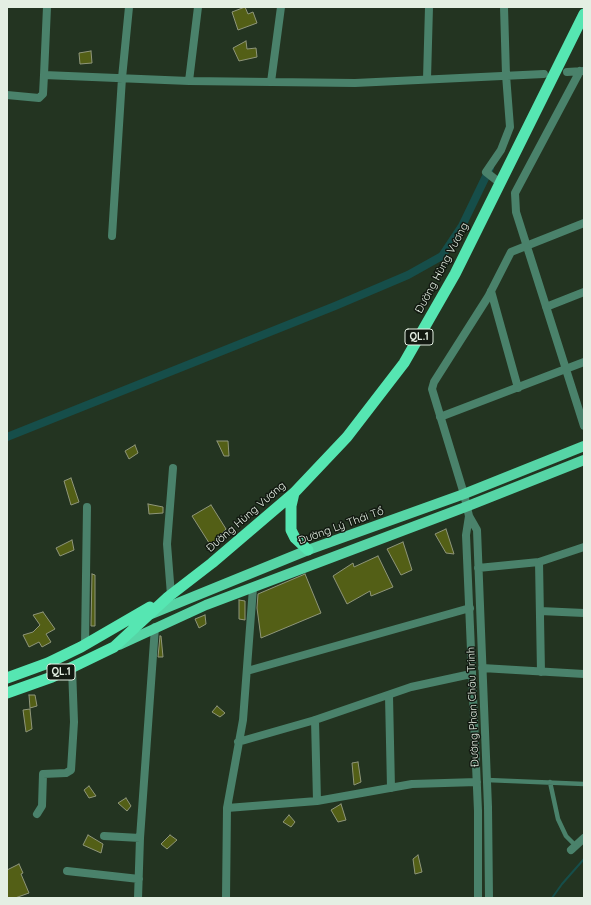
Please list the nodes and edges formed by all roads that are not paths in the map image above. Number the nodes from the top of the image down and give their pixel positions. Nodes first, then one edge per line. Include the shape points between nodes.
1 (47, 7) edge
2 (129, 7) edge
3 (198, 7) edge
4 (281, 7) edge
5 (429, 7) edge
6 (504, 7) edge
7 (584, 14) edge
8 (582, 71) edge
9 (567, 72) dead end
10 (544, 74) dead end
11 (506, 75) junction
12 (44, 76) junction
13 (122, 78) junction
14 (427, 79) junction
15 (189, 81) junction
16 (271, 82) junction
17 (7, 95) edge
18 (495, 180) junction
19 (584, 223) edge
20 (112, 236) dead end
21 (526, 245) junction
22 (491, 291) junction
23 (584, 292) edge
24 (546, 306) junction
25 (584, 362) edge
26 (566, 369) junction
27 (518, 388) junction
28 (440, 417) junction
29 (584, 426) edge
30 (584, 446) edge
31 (584, 460) edge
32 (173, 468) dead end
33 (294, 493) junction
34 (464, 494) junction
35 (87, 507) dead end
36 (468, 511) junction
37 (584, 547) edge
38 (308, 550) junction
39 (291, 557) junction
40 (539, 562) junction
41 (478, 568) junction
42 (296, 571) junction
43 (253, 588) junction
44 (170, 596) junction
45 (470, 608) junction
46 (540, 611) junction
47 (584, 613) edge
48 (150, 614) junction
49 (155, 628) junction
50 (108, 632) junction
51 (85, 645) junction
52 (114, 647) junction
53 (72, 668) junction
54 (482, 668) junction
55 (247, 671) junction
56 (541, 672) junction
57 (471, 674) junction
58 (584, 674) edge
59 (7, 678) edge
60 (7, 693) edge
61 (389, 696) junction
62 (315, 720) junction
63 (485, 724) junction
64 (474, 725) junction
65 (238, 742) junction
66 (487, 780) junction
67 (477, 782) junction
68 (550, 782) junction
69 (584, 784) edge
70 (391, 788) junction
71 (317, 801) junction
72 (227, 808) junction
73 (37, 814) dead end
74 (104, 836) dead end
75 (140, 838) junction
76 (584, 838) edge
77 (574, 848) joint
78 (478, 856) junction
79 (488, 856) junction
80 (67, 871) dead end
81 (139, 879) junction
82 (138, 898) edge
83 (226, 898) edge
84 (478, 898) edge
85 (489, 898) edge

1 - 12 street
2 - 13 street
3 - 15 street
4 - 16 street
5 - 14 street
6 - 11 street
7 - 18 highway, Đường Hùng Vương / QL.1
8 - 9 street
8 - 21 street via 515,193 516,212
10 - 11 street
11 - 14 street
11 - 18 street via 510,126 501,150 486,170
12 - 13 street
12 - 17 street via 43,94 40,98
13 - 15 street
13 - 20 street
14 - 16 street via 355,83
15 - 16 street
18 - 33 highway, Đường Hùng Vương / QL.1 via 455,274 404,363 347,436
19 - 21 street, Đường Phan Châu Trinh
21 - 22 street, Đường Phan Châu Trinh via 507,257
21 - 24 street
22 - 27 street
22 - 28 street, Đường Phan Châu Trinh via 434,382 433,396
23 - 24 street
24 - 26 street
25 - 26 street
26 - 27 street
26 - 29 street
27 - 28 street
28 - 34 street, Đường Phan Châu Trinh
30 - 34 main road, Đường Lý Thái Tổ / QL.1
31 - 36 main road, QL.1
32 - 44 street via 167,544
33 - 38 highway via 291,530 295,538
33 - 44 highway, Đường Hùng Vương / QL.1
34 - 36 street, Đường Phan Châu Trinh
34 - 38 main road, Đường Lý Thái Tổ / QL.1
35 - 51 street
36 - 41 street, Đường Phan Châu Trinh via 477,530
36 - 42 main road, QL.1
36 - 45 street, Đường Phan Châu Trinh via 466,535
37 - 40 street
38 - 39 main road, Đường Lý Thái Tổ / QL.1
39 - 42 main road
39 - 48 main road, Đường Lý Thái Tổ / QL.1
40 - 41 street
40 - 46 street
41 - 54 street, Đường Phan Châu Trinh
42 - 43 main road, QL.1
43 - 49 main road, QL.1 via 206,605
43 - 55 street
44 - 48 highway, Đường Hùng Vương / QL.1
44 - 50 highway, Đường Hùng Vương / QL.1
45 - 55 street
45 - 57 street, Đường Phan Châu Trinh
46 - 47 street
46 - 56 street
48 - 50 main road, Đường Lý Thái Tổ / QL.1
48 - 52 highway, Đường Hùng Vương / QL.1
49 - 52 main road, QL.1
49 - 75 street
50 - 51 highway, Đường Hùng Vương / QL.1
51 - 59 highway, Đường Hùng Vương / QL.1 via 48,663
52 - 53 highway, Đường Hùng Vương / QL.1
53 - 60 highway, Đường Hùng Vương / QL.1
53 - 73 street via 74,722 71,770 69,773 43,774 42,806
54 - 56 street
54 - 63 street, Đường Phan Châu Trinh
55 - 65 street via 243,720
56 - 58 street
57 - 61 street via 411,687
57 - 64 street, Đường Phan Châu Trinh
61 - 62 street
61 - 70 street
62 - 65 street
62 - 71 street
63 - 64 street
63 - 66 street, Đường Phan Châu Trinh
64 - 67 street, Đường Phan Châu Trinh
65 - 72 street
66 - 68 lane
66 - 79 street, Đường Phan Châu Trinh
67 - 70 street via 412,784
67 - 78 street, Đường Phan Châu Trinh
68 - 69 lane
68 - 77 lane via 558,819
70 - 71 street
71 - 72 street
72 - 83 street
74 - 75 street
75 - 81 street
76 - 77 street
78 - 79 street
78 - 84 street, Đường Phan Châu Trinh
79 - 85 street, Đường Phan Châu Trinh
80 - 81 street
81 - 82 street

